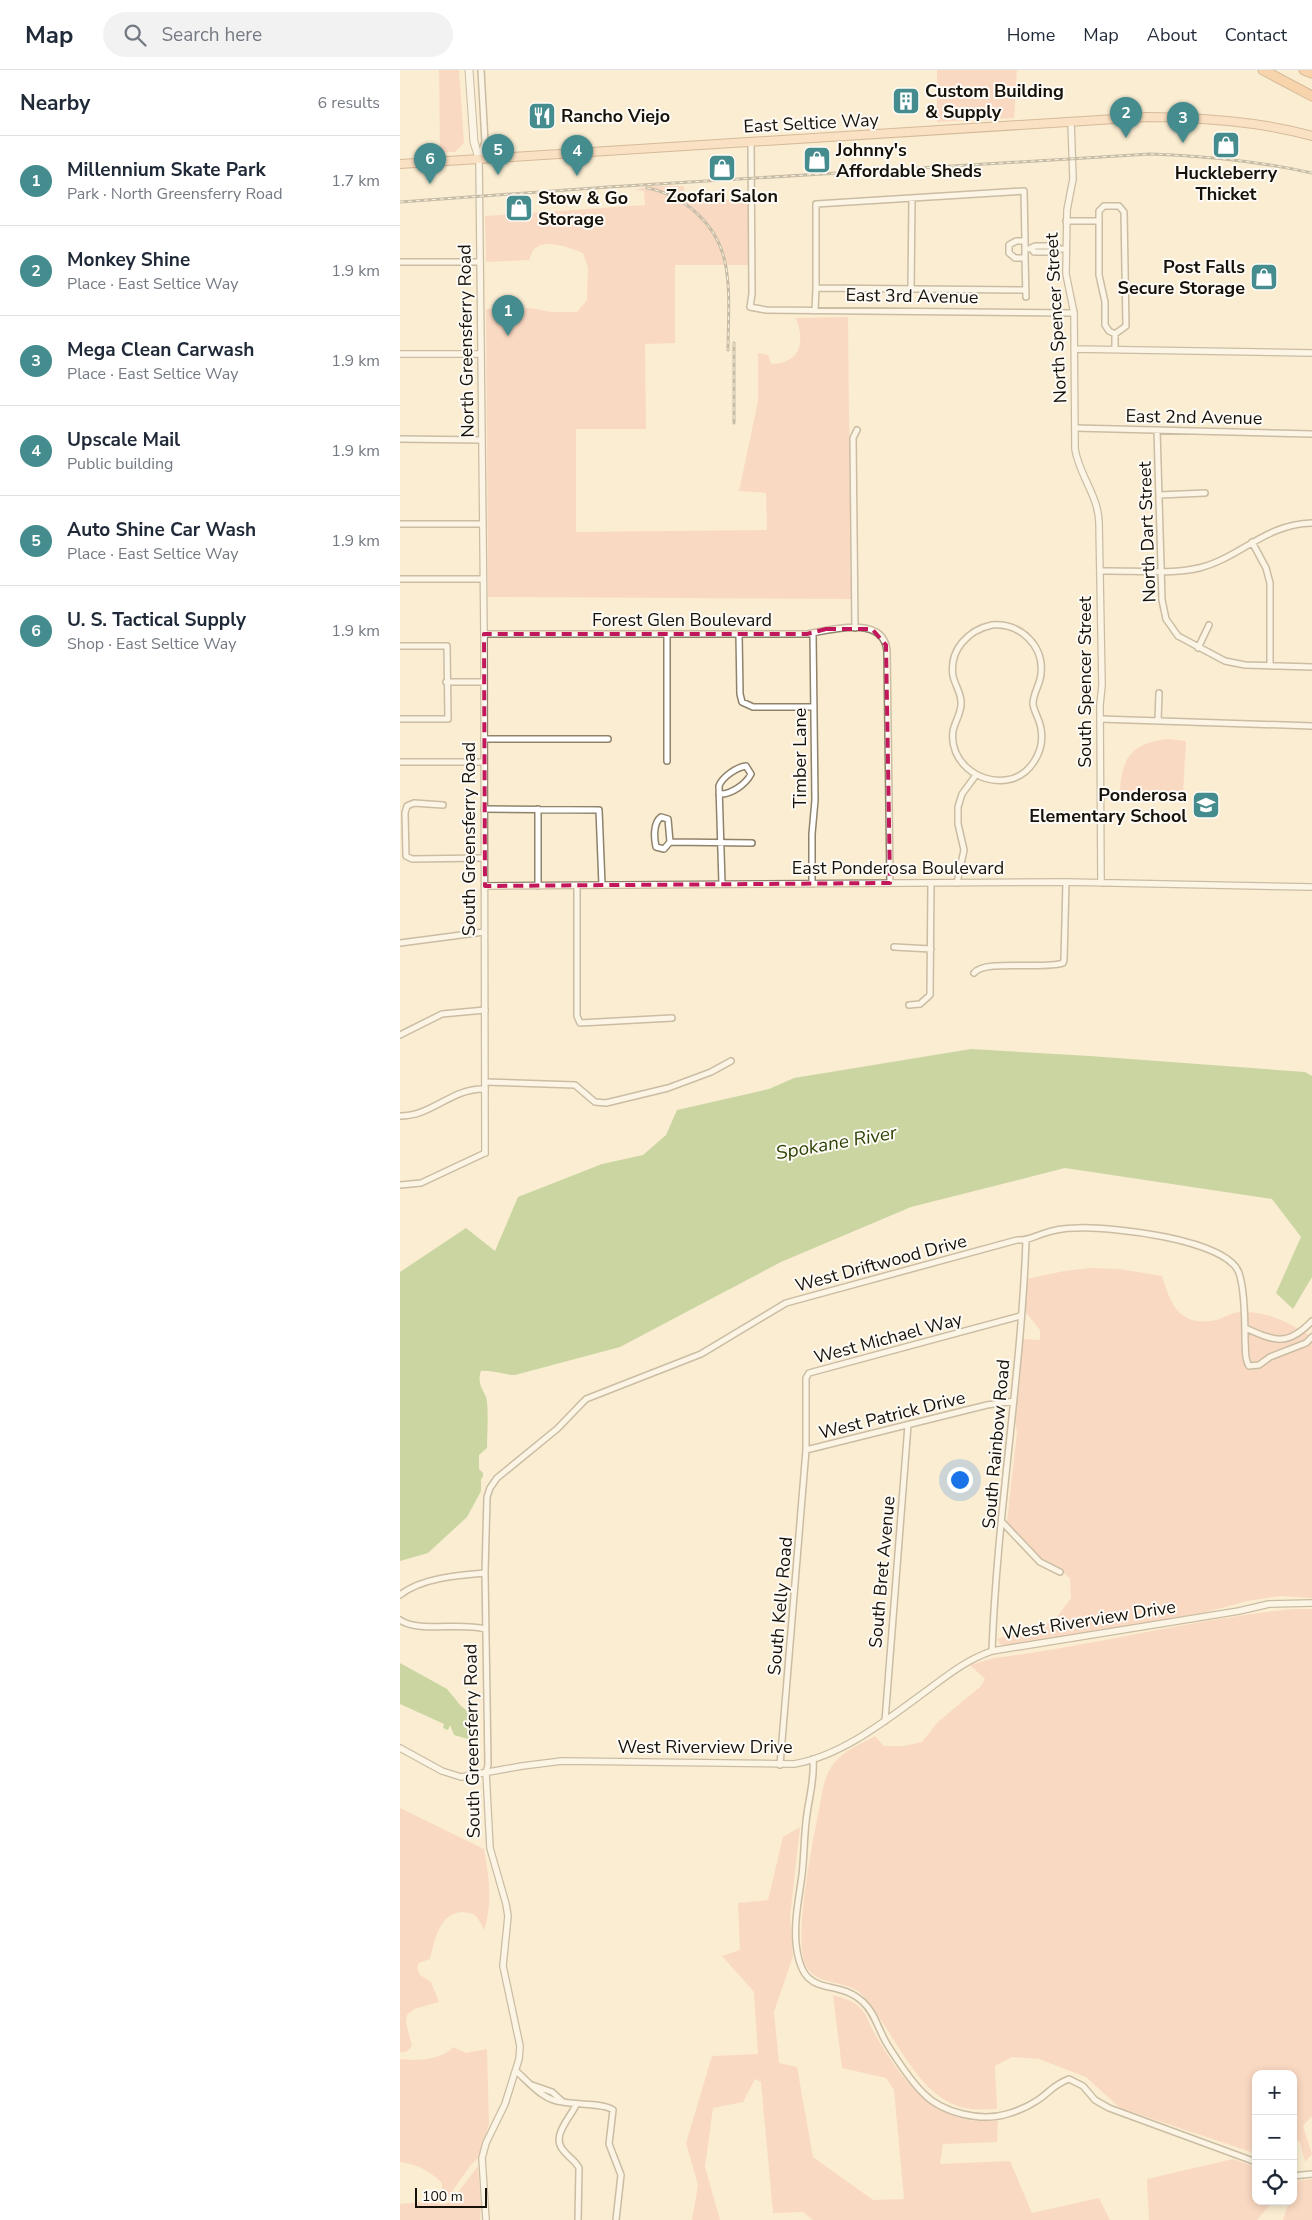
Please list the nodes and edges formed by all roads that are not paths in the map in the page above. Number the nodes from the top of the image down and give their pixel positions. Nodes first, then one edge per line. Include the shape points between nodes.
1 (469, 70) edge
2 (481, 70) edge
3 (1263, 70) edge
4 (1304, 70) edge
5 (1312, 73) edge
6 (1312, 96) edge
7 (1071, 121) junction
8 (1312, 136) edge
9 (751, 141) junction
10 (479, 158) junction
11 (400, 164) edge
12 (912, 198) junction
13 (1099, 221) junction
14 (1066, 222) junction
15 (1025, 241) junction
16 (1025, 249) junction
17 (1063, 249) junction
18 (1025, 258) junction
19 (400, 262) edge
20 (480, 262) junction
21 (816, 288) junction
22 (911, 289) junction
23 (1026, 290) junction
24 (1026, 297) dead end
25 (815, 310) junction
26 (1074, 312) junction
27 (1115, 334) junction
28 (1074, 349) junction
29 (1115, 349) junction
30 (1312, 353) edge
31 (400, 354) edge
32 (480, 354) junction
33 (1074, 428) junction
34 (857, 430) dead end
35 (1157, 430) junction
36 (1312, 434) edge
37 (400, 439) edge
38 (482, 440) junction
39 (1205, 493) dead end
40 (1158, 496) junction
41 (1312, 523) edge
42 (400, 524) edge
43 (483, 524) junction
44 (1252, 542) junction
45 (1100, 570) junction
46 (1160, 570) junction
47 (400, 579) edge
48 (483, 579) junction
49 (1209, 625) dead end
50 (855, 628) junction
51 (813, 633) junction
52 (484, 634) junction
53 (667, 634) junction
54 (739, 634) junction
55 (400, 646) edge
56 (1198, 648) junction
57 (1270, 666) junction
58 (1312, 667) edge
59 (446, 682) junction
60 (484, 682) junction
61 (1159, 693) dead end
62 (814, 707) junction
63 (400, 719) edge
64 (1100, 720) junction
65 (1158, 721) junction
66 (1312, 726) edge
67 (484, 739) junction
68 (608, 739) dead end
69 (668, 761) dead end
70 (400, 762) edge
71 (484, 762) junction
72 (976, 774) junction
73 (719, 794) junction
74 (443, 805) dead end
75 (484, 809) junction
76 (538, 809) junction
77 (670, 842) junction
78 (720, 843) junction
79 (752, 843) dead end
80 (484, 858) junction
81 (1066, 882) junction
82 (890, 883) junction
83 (931, 883) junction
84 (957, 883) junction
85 (1101, 883) junction
86 (722, 884) junction
87 (812, 884) junction
88 (602, 885) junction
89 (485, 886) junction
90 (538, 886) junction
91 (577, 886) junction
92 (1312, 887) edge
93 (484, 932) junction
94 (400, 942) edge
95 (894, 947) dead end
96 (931, 949) junction
97 (974, 973) dead end
98 (909, 1005) dead end
99 (485, 1010) junction
100 (672, 1018) dead end
101 (400, 1035) edge
102 (732, 1061) dead end
103 (485, 1086) junction
104 (400, 1116) edge
105 (485, 1153) joint
106 (400, 1185) edge
107 (1026, 1240) junction
108 (1020, 1316) junction
109 (1312, 1321) edge
110 (1245, 1328) junction
111 (1312, 1337) edge
112 (1014, 1401) junction
113 (908, 1425) junction
114 (806, 1450) junction
115 (510, 1468) joint
116 (1002, 1523) junction
117 (1060, 1572) dead end
118 (485, 1573) junction
119 (400, 1595) edge
120 (1312, 1603) edge
121 (402, 1622) edge
122 (485, 1628) junction
123 (992, 1650) junction
124 (885, 1721) junction
125 (400, 1748) edge
126 (813, 1759) junction
127 (780, 1765) junction
128 (486, 1772) junction
129 (516, 2071) junction
130 (576, 2105) junction
131 (1252, 2161) edge
132 (1312, 2174) edge
133 (1297, 2176) edge
134 (486, 2220) edge
135 (578, 2220) edge
136 (616, 2220) edge

1 - 10 main road, North Greensferry Road via 474,142
2 - 10 street, North Greensferry Road via 486,142
3 - 6 highway
4 - 5 highway
7 - 8 main road, East Seltice Way via 1147,117 1211,119
7 - 9 main road, East Seltice Way
7 - 14 street, North Spencer Street via 1073,179
9 - 10 main road, East Seltice Way
9 - 25 street, East 3rd Avenue via 750,307
10 - 11 main road, East Seltice Way
10 - 20 street, North Greensferry Road
12 - 15 street via 1024,191
12 - 21 street via 816,204
12 - 22 street
13 - 14 street
13 - 27 street via 1099,275 1106,325
13 - 27 street via 1098,211 1102,206 1119,206 1124,210 1126,326
14 - 17 street, North Spencer Street
15 - 16 street
15 - 18 street via 1012,242 1008,249 1011,256
16 - 17 street via 1035,246
16 - 18 street
17 - 26 street, North Spencer Street
18 - 23 street
19 - 20 street
20 - 32 street, North Greensferry Road
21 - 22 street
21 - 25 street
22 - 23 street
23 - 24 street
25 - 26 street, East 3rd Avenue
26 - 28 street, North Spencer Street
27 - 29 street
28 - 29 street
28 - 33 street, North Spencer Street
29 - 30 street
31 - 32 street
32 - 38 street, North Greensferry Road
33 - 35 street, East 2nd Avenue
33 - 45 street, North Spencer Street via 1078,463 1098,507
34 - 50 street via 853,438
35 - 36 street, East 2nd Avenue
35 - 40 street, North Dart Street
37 - 38 street
38 - 43 street, North Greensferry Road
39 - 40 street
40 - 46 street, North Dart Street
41 - 44 street via 1279,529
42 - 43 street
43 - 48 street, South Greensferry Road
44 - 46 street via 1200,568
44 - 57 street via 1270,583
45 - 46 street
45 - 64 street, South Spencer Street
46 - 56 street, North Dart Street via 1166,619 1178,636
47 - 48 street
48 - 52 street, South Greensferry Road
49 - 56 street
50 - 51 street, Forest Glen Boulevard
50 - 82 street, Forest Glen Boulevard via 869,628 880,633 886,642
51 - 54 street, Forest Glen Boulevard
51 - 62 street, Timber Lane
52 - 53 street, Forest Glen Boulevard
52 - 60 street, South Greensferry Road
53 - 54 street, Forest Glen Boulevard
53 - 69 street
54 - 62 street via 742,702 753,707
55 - 59 street via 448,646
56 - 57 street, North Dart Street via 1231,664
57 - 58 street, North Dart Street
59 - 60 street
59 - 63 street via 448,719
60 - 67 street, South Greensferry Road
61 - 65 street
62 - 87 street, Timber Lane
64 - 65 street
64 - 85 street, South Spencer Street
65 - 66 street
67 - 68 street
67 - 71 street, South Greensferry Road
70 - 71 street
71 - 75 street, South Greensferry Road
72 - 72 street via 991,780 1017,776 1032,765 1041,744 1041,727 1033,704 1041,674 1039,654 1024,634 1007,626 992,625 971,633 961,642 954,660 953,677 962,704 954,728 954,747 964,765
72 - 84 street via 962,794 958,807 964,850
73 - 73 street via 723,779 740,767 749,768 746,780 729,793
73 - 78 street
74 - 80 street via 414,803 407,806 406,856 412,859
75 - 76 street
75 - 80 street, South Greensferry Road
76 - 88 street via 599,810
76 - 90 street
77 - 77 street via 668,819 661,817 656,824 656,847 664,849
77 - 78 street
78 - 79 street
78 - 86 street
80 - 89 street, South Greensferry Road
81 - 84 street, East Ponderosa Boulevard
81 - 85 street, East Ponderosa Boulevard
81 - 97 street via 1063,963 989,967
82 - 83 street, East Ponderosa Boulevard
82 - 87 street, East Ponderosa Boulevard
83 - 84 street, East Ponderosa Boulevard
83 - 96 street
85 - 92 street, East Ponderosa Boulevard
86 - 87 street, East Ponderosa Boulevard
86 - 88 street, East Ponderosa Boulevard
88 - 91 street, East Ponderosa Boulevard
89 - 90 street, East Ponderosa Boulevard
89 - 93 street, South Greensferry Road
90 - 91 street, East Ponderosa Boulevard
91 - 100 street via 577,1016 580,1023
93 - 94 street
93 - 99 street, South Greensferry Road
95 - 96 street
96 - 98 street via 930,995 920,1004
99 - 101 street via 442,1014
99 - 103 street, South Greensferry Road
102 - 103 street via 668,1088 606,1103 595,1102 575,1085
103 - 104 street via 460,1092 423,1112
103 - 105 street, South Greensferry Road
105 - 106 street via 421,1183
107 - 108 street, South Rainbow Road
107 - 110 street, West Driftwood Drive via 1058,1230 1089,1228 1152,1234 1213,1250 1231,1260 1240,1274
107 - 115 street, West Driftwood Drive via 915,1266 786,1303 700,1354 586,1399
108 - 112 street, South Rainbow Road
108 - 114 street, West Michael Way via 809,1373 806,1378
109 - 110 street via 1298,1335 1284,1339 1268,1338
110 - 111 street, West Driftwood Drive via 1245,1358 1249,1366 1259,1365 1270,1357 1306,1343
112 - 113 street, West Patrick Drive
112 - 116 street, South Rainbow Road
113 - 114 street, West Patrick Drive
113 - 124 street, South Bret Avenue
114 - 127 street, South Kelly Road
115 - 118 street, South Greensferry Road via 497,1478 487,1497
116 - 117 street via 1040,1562
116 - 123 street, South Rainbow Road
118 - 119 street via 427,1582
118 - 122 street, South Greensferry Road
120 - 123 street, West Riverview Drive via 1269,1604
121 - 122 street
122 - 128 street, South Greensferry Road
123 - 124 street, West Riverview Drive via 959,1666
124 - 126 street, West Riverview Drive via 840,1748
125 - 128 street, West Riverview Drive via 451,1775
126 - 127 street, West Riverview Drive
126 - 131 street via 815,1773 795,1921 799,1963 808,1978 822,1986 857,1996 870,2009 887,2043 924,2094 957,2112 988,2117 1023,2109 1056,2084 1069,2079 1083,2086 1095,2100 1109,2108
127 - 128 street, West Riverview Drive via 562,1761
128 - 129 street, South Greensferry Road via 490,1848 508,1916 503,1966 519,2036
129 - 130 street via 546,2097 555,2102
129 - 134 street, South Greensferry Road via 483,2151 481,2165
130 - 135 street via 561,2130 559,2141 563,2151 580,2168
130 - 136 street via 599,2105 613,2110 609,2144 621,2175
132 - 133 street

